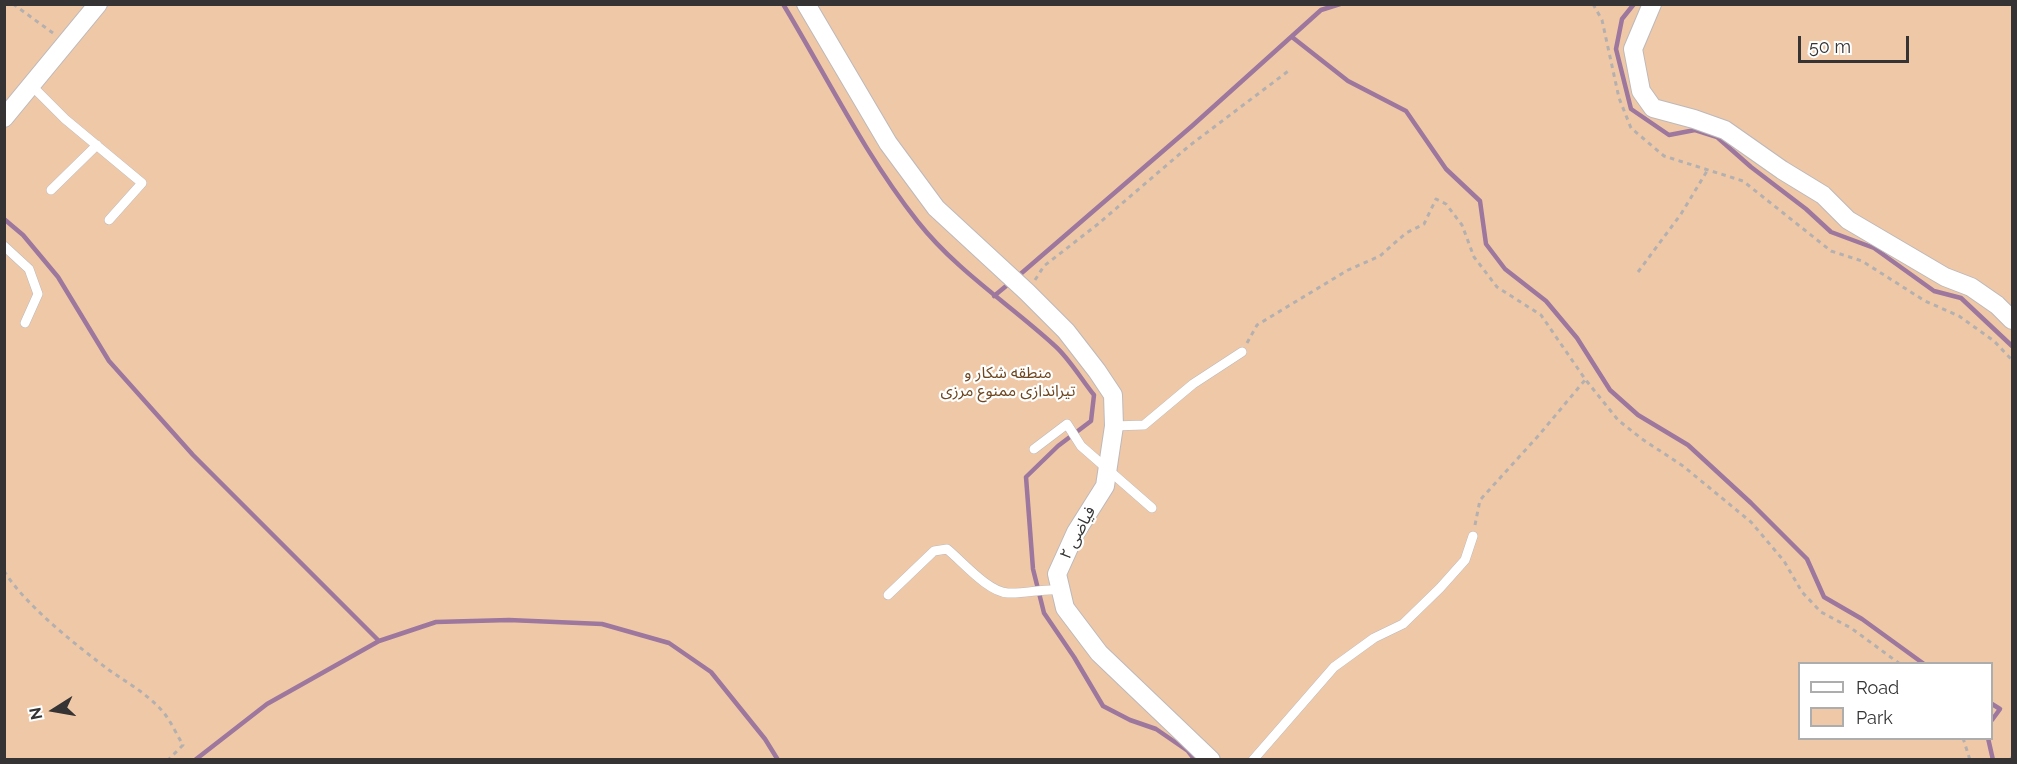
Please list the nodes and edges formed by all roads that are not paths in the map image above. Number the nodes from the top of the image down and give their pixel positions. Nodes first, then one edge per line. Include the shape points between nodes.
1 (98, 4) edge
2 (806, 4) edge
3 (1652, 4) edge
4 (32, 85) junction
5 (4, 118) edge
6 (97, 145) junction
7 (51, 190) dead end
8 (109, 220) dead end
9 (4, 246) edge
10 (2013, 320) edge
11 (25, 323) dead end
12 (1242, 352) road end
13 (1114, 426) junction
14 (1034, 449) dead end
15 (1108, 468) junction
16 (1152, 508) dead end
17 (1473, 536) road end
18 (1052, 589) junction
19 (888, 595) dead end
20 (1210, 759) edge
21 (1253, 759) edge

1 - 4 street
2 - 13 street, فیاضی ۲ via 888,143 936,208 1066,331 1097,371 1113,395
3 - 10 street via 1633,49 1641,91 1653,108 1725,130 1823,195 1848,220 1945,277 1971,287
4 - 5 street
4 - 6 lane
6 - 7 lane
6 - 8 lane via 142,183
9 - 11 lane via 29,269 38,294
12 - 13 lane via 1193,384 1144,425
13 - 15 street, فیاضی ۲
14 - 15 lane via 1067,424 1081,446
15 - 16 lane
15 - 18 street, فیاضی ۲ via 1105,486 1076,532
17 - 21 lane via 1465,560 1440,588 1403,624 1374,638 1334,667
18 - 19 lane via 1006,593 990,587 947,549 934,551
18 - 20 street, فیاضی ۲ via 1099,653

